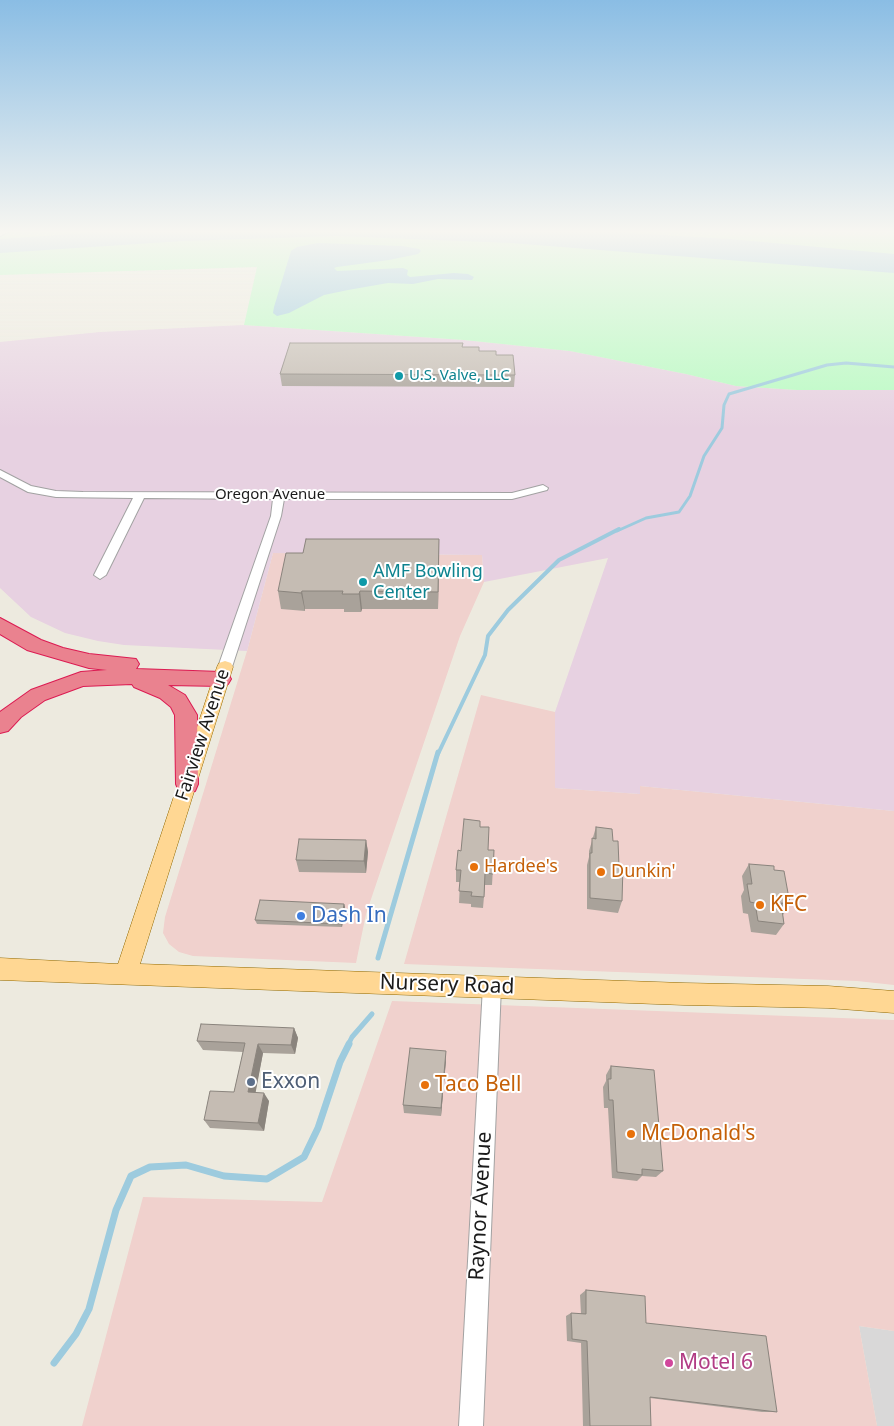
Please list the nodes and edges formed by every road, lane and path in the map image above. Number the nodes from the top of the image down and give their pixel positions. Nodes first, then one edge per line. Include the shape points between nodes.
1 (0, 473) edge
2 (543, 488) dead end
3 (140, 495) junction
4 (278, 495) junction
5 (100, 575) dead end
6 (0, 625) edge
7 (223, 673) junction
8 (119, 676) junction
9 (0, 725) edge
10 (187, 784) junction
11 (0, 969) edge
12 (125, 975) junction
13 (492, 986) junction
14 (894, 1002) edge
15 (471, 1426) edge

1 - 3 street, Oregon Avenue via 28,489 56,494
2 - 4 street, Oregon Avenue via 512,496
3 - 4 street, Oregon Avenue
3 - 5 street
4 - 7 street, Fairview Avenue via 276,516
6 - 7 highway via 34,645 89,661
7 - 8 highway
7 - 10 main road, Fairview Avenue
8 - 9 highway via 81,679 38,695
8 - 10 highway via 152,686 178,701 186,715 188,731
10 - 12 main road, Fairview Avenue
11 - 12 main road, Nursery Road
12 - 13 main road, Nursery Road
13 - 14 main road, Nursery Road via 828,996
13 - 15 street, Raynor Avenue

